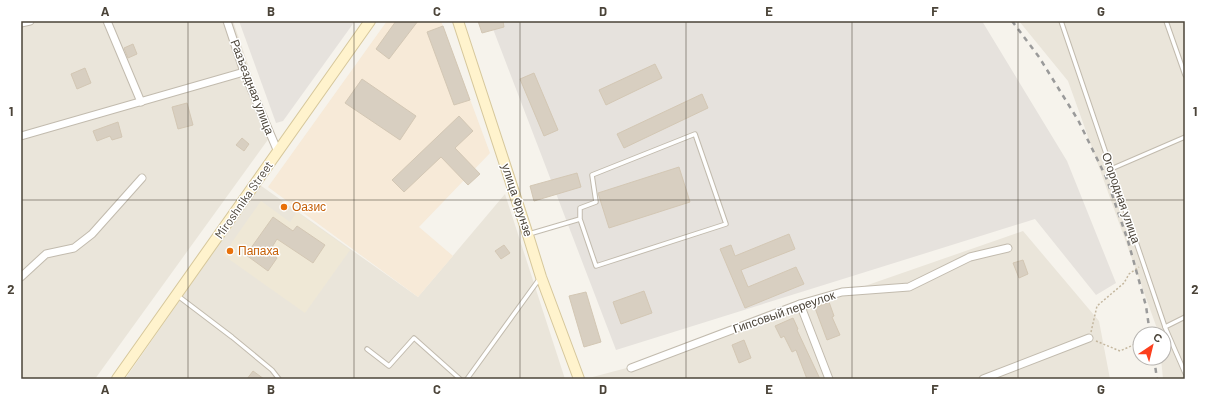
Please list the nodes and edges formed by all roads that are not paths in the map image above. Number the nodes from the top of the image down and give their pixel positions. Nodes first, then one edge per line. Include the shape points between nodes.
1 (30, 21) edge
2 (107, 21) edge
3 (227, 21) edge
4 (370, 21) edge
5 (458, 21) edge
6 (1061, 21) edge
7 (1166, 21) edge
8 (21, 23) edge
9 (244, 72) junction
10 (1185, 75) edge
11 (141, 102) junction
12 (21, 136) edge
13 (1185, 137) edge
14 (278, 152) junction
15 (1111, 169) junction
16 (142, 178) dead end
17 (580, 219) junction
18 (528, 235) junction
19 (1008, 248) dead end
20 (21, 276) edge
21 (540, 277) junction
22 (177, 296) junction
23 (800, 304) junction
24 (1185, 317) edge
25 (1165, 326) edge
26 (1167, 326) edge
27 (1089, 338) road end
28 (1172, 343) edge
29 (367, 349) dead end
30 (631, 368) dead end
31 (1185, 373) edge
32 (117, 379) edge
33 (279, 379) edge
34 (460, 379) edge
35 (466, 379) edge
36 (579, 379) edge
37 (829, 379) edge
38 (983, 379) edge

1 - 8 street
2 - 11 street
3 - 9 street, Разъездная улица
4 - 14 main road, Miroshnika Street
5 - 18 main road, улица Фрунзе
6 - 15 lane, Огородная улица
7 - 10 lane
9 - 11 street
9 - 14 street, Разъездная улица
11 - 12 street
13 - 15 lane
14 - 22 main road, Miroshnika Street
15 - 25 lane, Огородная улица
16 - 20 street via 92,234 74,248 46,254
17 - 17 lane via 596,266 726,224 695,134 592,175 596,202 580,208
17 - 18 lane
18 - 21 main road, улица Фрунзе
19 - 23 street, Гипсовый переулок via 970,257 909,287 842,292
21 - 35 lane
21 - 36 main road, улица Фрунзе
22 - 32 main road, Miroshnika Street
22 - 33 lane via 232,337 272,370
23 - 30 street, Гипсовый переулок
23 - 37 street
24 - 26 lane
27 - 38 street
28 - 31 lane, Огородная улица
29 - 34 lane via 389,366 414,338

